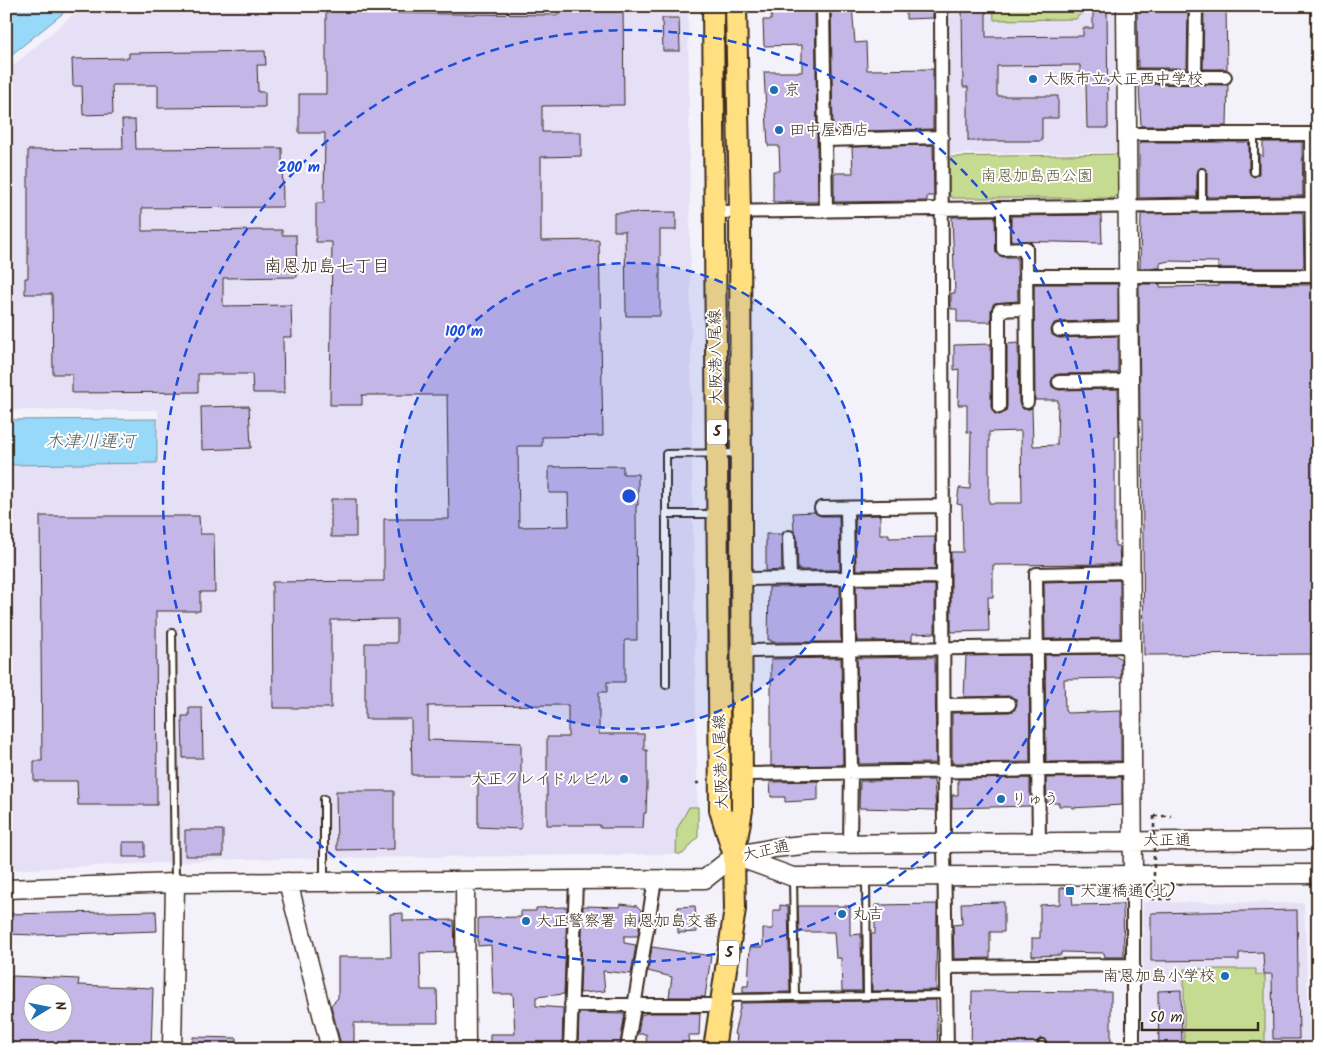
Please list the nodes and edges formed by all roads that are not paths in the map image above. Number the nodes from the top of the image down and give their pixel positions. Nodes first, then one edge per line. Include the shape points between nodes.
1 (712, 6) edge
2 (736, 6) edge
3 (823, 6) edge
4 (941, 6) edge
5 (1126, 6) edge
6 (1196, 6) edge
7 (1127, 76) junction
8 (1195, 77) junction
9 (1225, 77) dead end
10 (1127, 134) junction
11 (1254, 134) junction
12 (942, 137) junction
13 (825, 140) junction
14 (1202, 172) dead end
15 (1254, 172) dead end
16 (1311, 204) junction
17 (1202, 205) junction
18 (1128, 206) junction
19 (1003, 208) junction
20 (826, 210) junction
21 (942, 210) junction
22 (740, 211) junction
23 (714, 212) junction
24 (1026, 276) junction
25 (1128, 277) junction
26 (1026, 309) junction
27 (1128, 328) junction
28 (1059, 330) dead end
29 (1059, 382) dead end
30 (1128, 382) junction
31 (1027, 402) dead end
32 (999, 407) dead end
33 (717, 453) junction
34 (742, 453) junction
35 (943, 506) junction
36 (821, 508) dead end
37 (847, 508) junction
38 (666, 514) junction
39 (717, 514) junction
40 (789, 537) dead end
41 (1130, 572) junction
42 (943, 577) junction
43 (849, 578) junction
44 (742, 579) junction
45 (790, 579) junction
46 (172, 633) dead end
47 (1036, 646) junction
48 (1131, 646) junction
49 (944, 647) junction
50 (850, 648) junction
51 (742, 651) junction
52 (666, 685) dead end
53 (1009, 704) dead end
54 (944, 705) junction
55 (1132, 769) junction
56 (852, 770) junction
57 (1037, 770) junction
58 (944, 771) junction
59 (742, 774) junction
60 (324, 799) dead end
61 (1318, 840) edge
62 (1133, 841) junction
63 (1039, 842) junction
64 (850, 843) junction
65 (944, 844) junction
66 (734, 856) junction
67 (1318, 874) edge
68 (1134, 875) junction
69 (793, 877) junction
70 (866, 877) junction
71 (945, 877) junction
72 (654, 880) junction
73 (465, 881) junction
74 (576, 881) junction
75 (288, 882) junction
76 (324, 882) junction
77 (175, 883) junction
78 (6, 889) edge
79 (1133, 965) junction
80 (946, 967) junction
81 (946, 995) junction
82 (867, 996) junction
83 (795, 997) junction
84 (722, 1002) junction
85 (571, 1005) junction
86 (635, 1005) junction
87 (172, 1049) edge
88 (331, 1049) edge
89 (466, 1049) edge
90 (570, 1049) edge
91 (627, 1049) edge
92 (714, 1049) edge
93 (947, 1049) edge
94 (1133, 1049) edge

1 - 23 main road, 大阪港八尾線 / 5
2 - 22 main road, 大阪港八尾線 / 5
3 - 13 street
4 - 12 street
5 - 7 street
6 - 8 street
7 - 8 street
7 - 10 street
8 - 9 street
10 - 11 street
10 - 18 street
11 - 15 lane
11 - 16 street via 1311,134
12 - 13 street
12 - 21 street
13 - 20 street
14 - 17 lane
16 - 17 street
16 - 25 street via 1312,276
17 - 18 street
18 - 19 street
18 - 25 street
19 - 21 street
19 - 24 street via 1004,249 1026,248
20 - 21 street
20 - 22 street
21 - 35 street
22 - 23 street
22 - 34 main road, 大阪港八尾線 / 5
23 - 33 main road, 大阪港八尾線 / 5
24 - 25 street
24 - 26 street
25 - 27 street
26 - 31 street
26 - 32 street via 999,310
27 - 28 street
27 - 30 street
29 - 30 street
30 - 41 street
33 - 34 lane
33 - 38 lane via 666,454
33 - 39 main road, 大阪港八尾線 / 5
34 - 44 main road, 大阪港八尾線 / 5
35 - 37 street
35 - 42 street
36 - 37 street
37 - 43 street
38 - 39 lane
38 - 52 lane
39 - 66 main road, 大阪港八尾線 / 5 via 720,810
40 - 45 street
41 - 47 street via 1036,574
41 - 48 street
42 - 43 street
42 - 49 street
43 - 45 street
43 - 50 street
44 - 45 street
44 - 51 main road, 大阪港八尾線 / 5
46 - 77 lane
47 - 48 street
47 - 49 street
47 - 57 street
48 - 55 street
49 - 50 street
49 - 54 street
50 - 51 street
50 - 56 street
51 - 59 main road, 大阪港八尾線 / 5
53 - 54 street
54 - 58 street
55 - 57 street
55 - 62 street
56 - 58 street
56 - 59 street
56 - 64 street
57 - 58 street
57 - 63 street
58 - 65 street
59 - 66 main road, 大阪港八尾線 / 5 via 742,810
60 - 76 lane
61 - 62 street, 大正通
62 - 63 street, 大正通
62 - 68 street
63 - 65 street, 大正通
64 - 65 street, 大正通
64 - 66 street, 大正通 via 793,846
65 - 71 street
66 - 69 street, 大正通
66 - 72 street via 704,879
66 - 84 main road, 大阪港八尾線 / 5 via 736,909
67 - 68 street, 大正通
68 - 71 street, 大正通
68 - 79 street
69 - 70 street, 大正通
69 - 83 lane
70 - 71 street, 大正通
70 - 82 lane
71 - 80 street
72 - 74 street
72 - 86 street
73 - 74 street
73 - 76 street
73 - 89 street
74 - 85 street
75 - 76 street
75 - 77 street
75 - 88 street
77 - 78 street
77 - 87 street
79 - 80 street
79 - 94 street
80 - 81 street
81 - 82 lane
81 - 93 street
82 - 83 lane
83 - 84 lane
84 - 86 street
84 - 92 main road, 大阪港八尾線 / 5
85 - 86 street
85 - 90 street
86 - 91 street

